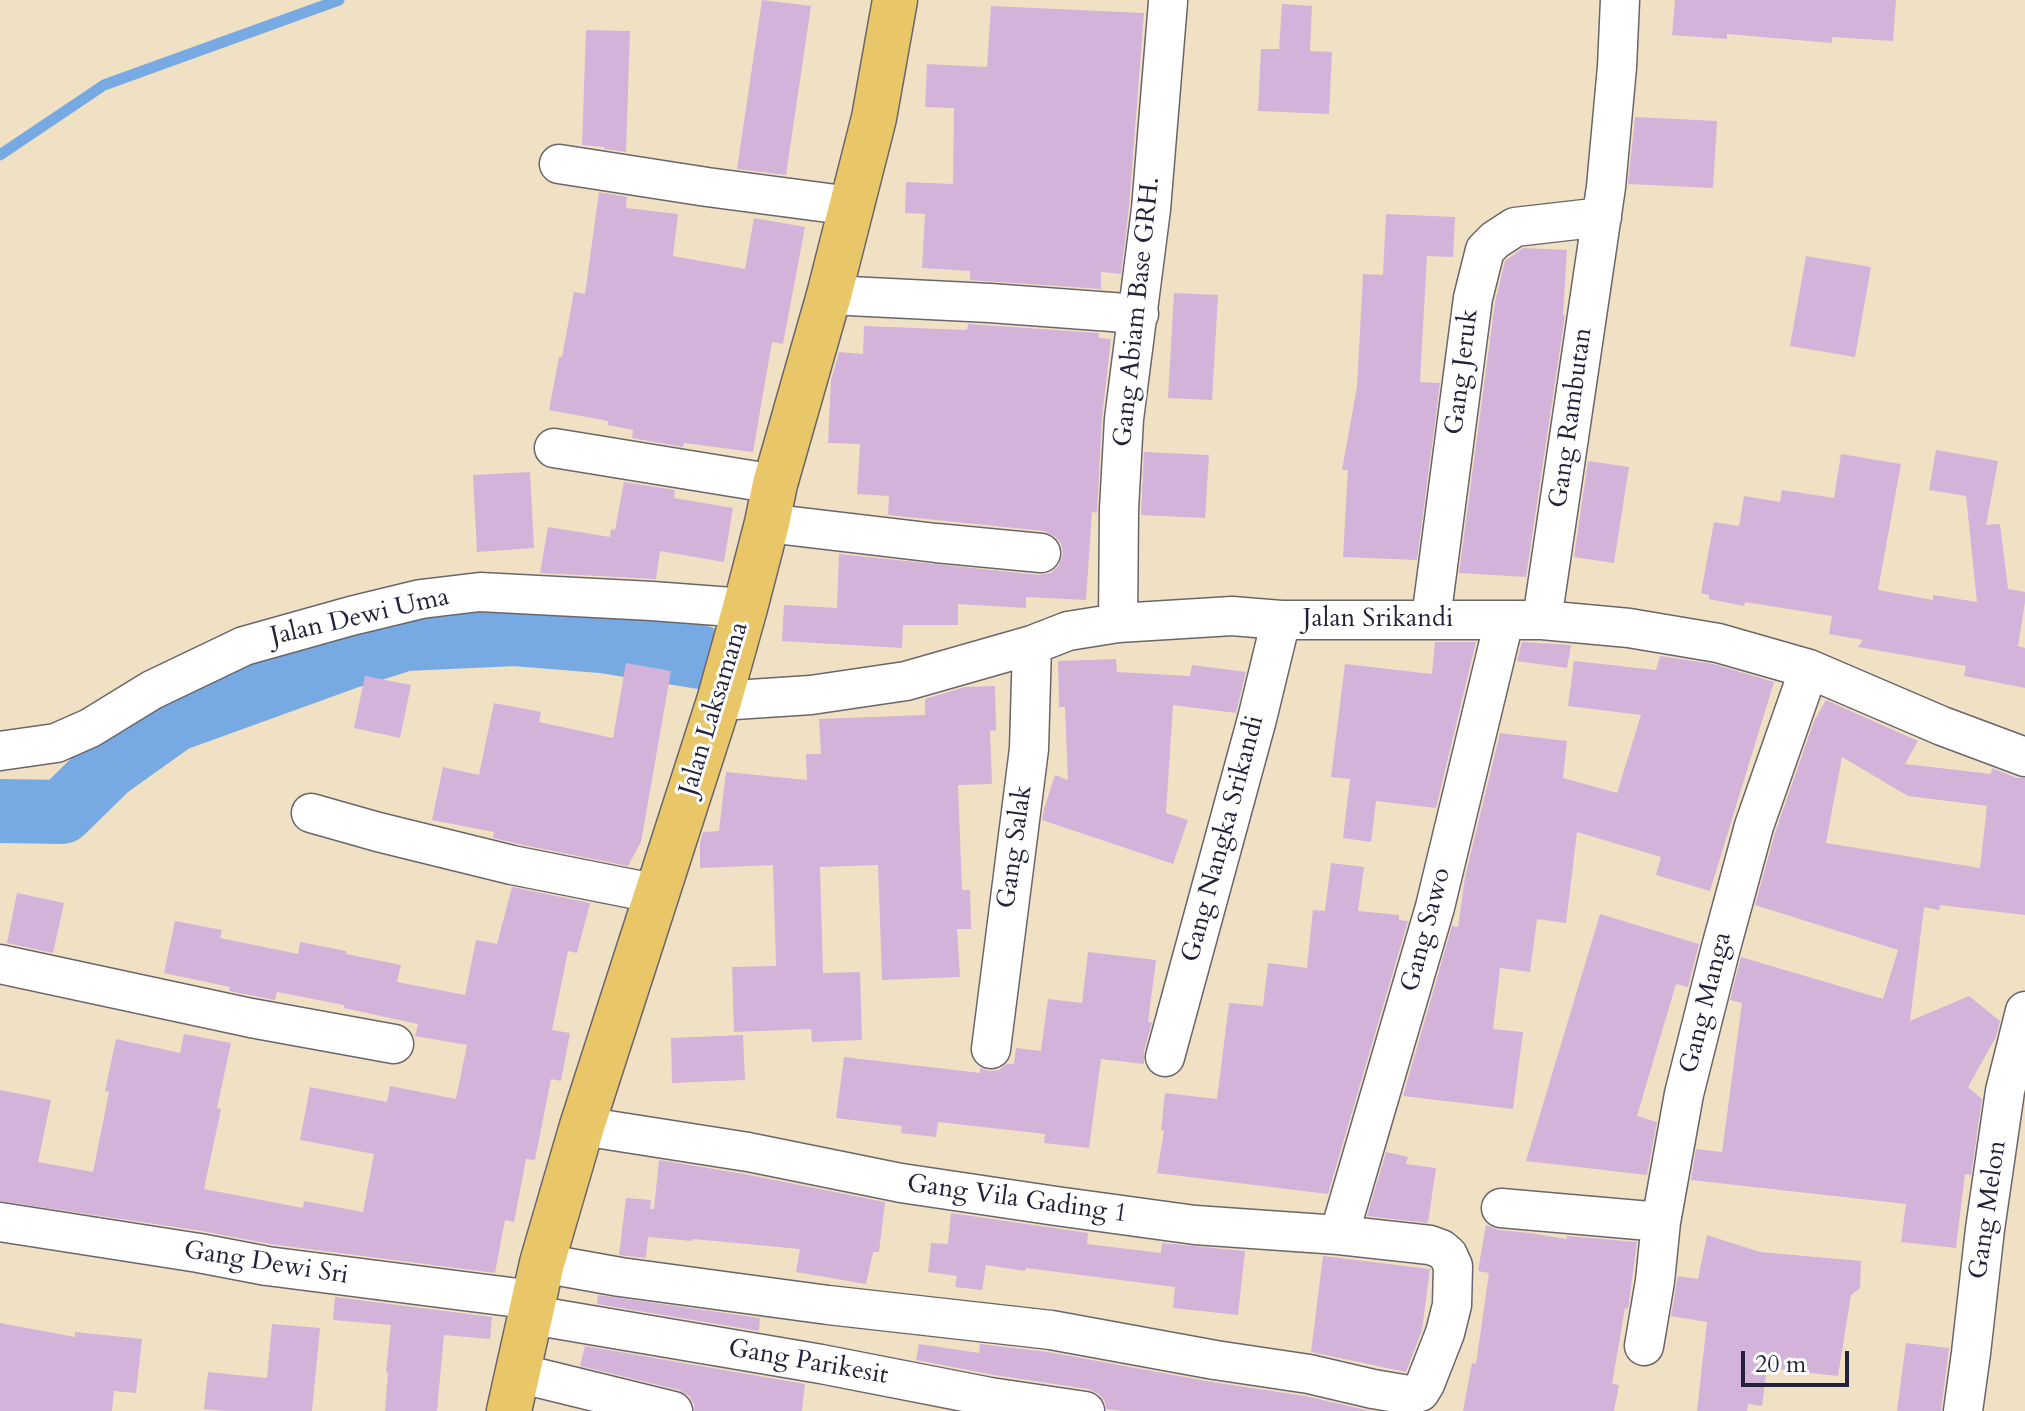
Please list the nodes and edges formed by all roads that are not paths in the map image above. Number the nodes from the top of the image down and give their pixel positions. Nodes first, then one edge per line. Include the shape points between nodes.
1 (895, 0) edge
2 (1620, 0) edge
3 (1168, 2) dead end
4 (559, 164) dead end
5 (851, 206) junction
6 (1602, 217) junction
7 (829, 295) junction
8 (1139, 314) junction
9 (554, 448) dead end
10 (771, 503) junction
11 (1041, 553) dead end
12 (745, 608) junction
13 (1431, 619) junction
14 (1281, 620) junction
15 (1542, 620) junction
16 (1504, 621) junction
17 (1118, 623) junction
18 (1032, 645) junction
19 (1809, 669) junction
20 (719, 701) junction
21 (0, 751) edge
22 (2025, 757) edge
23 (311, 813) dead end
24 (658, 894) junction
25 (0, 964) edge
26 (2025, 1011) edge
27 (394, 1044) dead end
28 (991, 1049) dead end
29 (1165, 1057) dead end
30 (582, 1126) junction
31 (1501, 1208) dead end
32 (0, 1222) edge
33 (1661, 1222) junction
34 (1339, 1235) junction
35 (536, 1293) junction
36 (1644, 1346) dead end
37 (514, 1392) edge
38 (988, 1404) edge
39 (673, 1411) edge
40 (1085, 1411) edge
41 (1963, 1411) edge

1 - 5 main road, Jalan Laksamana via 874,118
2 - 6 street, Gang Rambutan
3 - 8 street, Gang Abiam Base GRH.
4 - 5 street
5 - 7 main road, Jalan Laksamana
6 - 13 street, Gang Jeruk via 1515,227 1485,250 1473,298
6 - 15 street, Gang Rambutan
7 - 8 street
7 - 10 main road, Jalan Laksamana
8 - 17 street, Gang Abiam Base GRH. via 1124,419
9 - 10 street
10 - 11 street via 936,543
10 - 12 main road, Jalan Laksamana
12 - 20 main road, Jalan Laksamana
12 - 21 street, Jalan Dewi Uma via 480,592 421,599 244,646 56,743
13 - 14 street, Jalan Srikandi
13 - 16 street, Jalan Srikandi
14 - 17 street, Jalan Srikandi via 1232,616
14 - 29 street, Gang Nangka Srikandi
15 - 16 street, Jalan Srikandi
15 - 19 street, Jalan Srikandi via 1718,643
16 - 34 street, Gang Sawo via 1435,907
17 - 18 street, Jalan Srikandi via 1068,631
18 - 20 street, Jalan Srikandi via 906,681
18 - 28 street, Gang Salak via 1029,749
19 - 22 street, Jalan Srikandi
19 - 33 street, Gang Manga via 1754,826 1720,951 1684,1094
20 - 24 main road, Jalan Laksamana
23 - 24 street via 512,865
24 - 30 main road, Jalan Laksamana
25 - 27 street
26 - 41 street, Gang Melon via 2005,1091
30 - 34 street, Gang Vila Gading 1 via 1040,1204 1195,1225
30 - 35 main road, Jalan Laksamana
31 - 33 street
32 - 35 street, Gang Dewi Sri via 267,1266
33 - 36 street, Gang Manga
34 - 35 street, Gang Vila Gading 1 via 1430,1245 1451,1259 1452,1305 1420,1392 1373,1389 1051,1330 620,1277
35 - 37 main road, Jalan Laksamana
35 - 38 street, Gang Parikesit
37 - 39 street
38 - 40 street, Gang Parikesit

